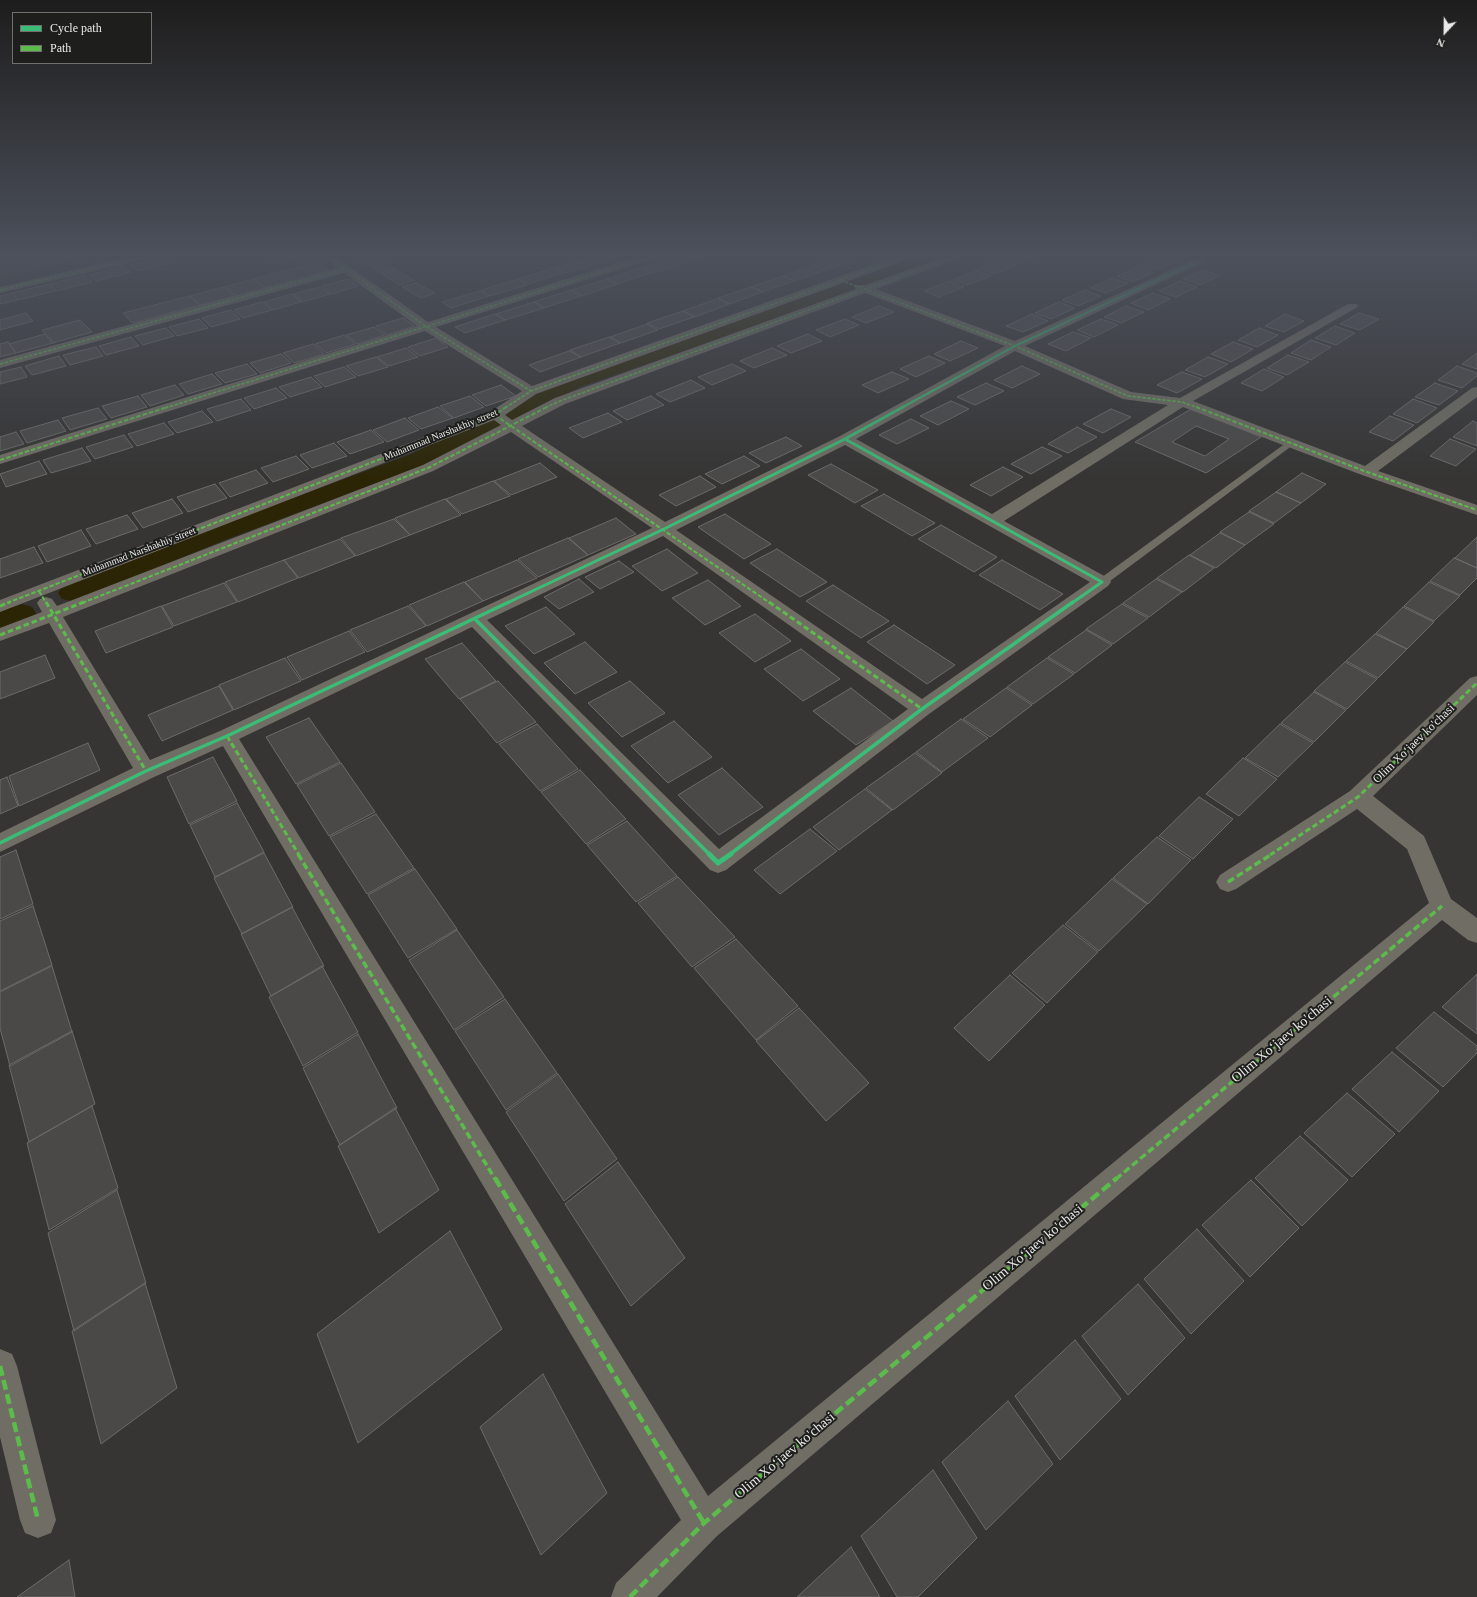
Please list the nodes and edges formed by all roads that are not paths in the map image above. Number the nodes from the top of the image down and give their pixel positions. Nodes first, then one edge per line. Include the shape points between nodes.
1 (118, 332) edge
2 (412, 332) edge
3 (434, 332) edge
4 (698, 332) edge
5 (749, 332) edge
6 (977, 332) edge
7 (1046, 332) edge
8 (1307, 332) edge
9 (1015, 346) junction
10 (0, 364) edge
11 (1477, 391) edge
12 (531, 392) junction
13 (1182, 402) junction
14 (495, 415) junction
15 (511, 425) junction
16 (845, 439) junction
17 (1290, 443) junction
18 (0, 460) edge
19 (1367, 472) junction
20 (1477, 510) edge
21 (992, 521) junction
22 (664, 529) junction
23 (1102, 582) junction
24 (39, 591) junction
25 (0, 606) edge
26 (53, 615) junction
27 (475, 619) junction
28 (0, 636) edge
29 (1477, 683) edge
30 (922, 709) junction
31 (227, 736) junction
32 (146, 770) junction
33 (1358, 797) junction
34 (0, 843) edge
35 (1228, 882) dead end
36 (1442, 906) junction
37 (1477, 932) edge
38 (0, 1366) edge
39 (38, 1520) dead end
40 (704, 1523) junction
41 (630, 1597) edge

1 - 10 street
2 - 18 street
3 - 12 street
4 - 12 street, Muhammad Narshakhiy street
5 - 15 street via 560,401
6 - 9 street
7 - 9 street
8 - 13 street
9 - 13 street via 1128,396
9 - 16 street
11 - 19 street
12 - 14 street, Muhammad Narshakhiy street
13 - 17 street
13 - 21 street
14 - 15 street
14 - 24 street, Muhammad Narshakhiy street
15 - 22 street
15 - 26 street via 428,468
16 - 21 street
16 - 22 street
17 - 19 street
17 - 23 lane
19 - 20 street
21 - 23 street
22 - 27 street
22 - 30 street
23 - 30 street
24 - 25 street, Muhammad Narshakhiy street
24 - 26 street
26 - 28 street
26 - 32 street
27 - 30 street via 718,863
27 - 31 street
29 - 33 street, Olim Xoʻjaev ko'chasi
31 - 32 street
31 - 40 street
32 - 34 street
33 - 35 street, Olim Xoʻjaev ko'chasi
33 - 36 street via 1416,843
36 - 37 street
36 - 40 street, Olim Xoʻjaev ko'chasi
38 - 39 street
40 - 41 street, Olim Xoʻjaev ko'chasi

